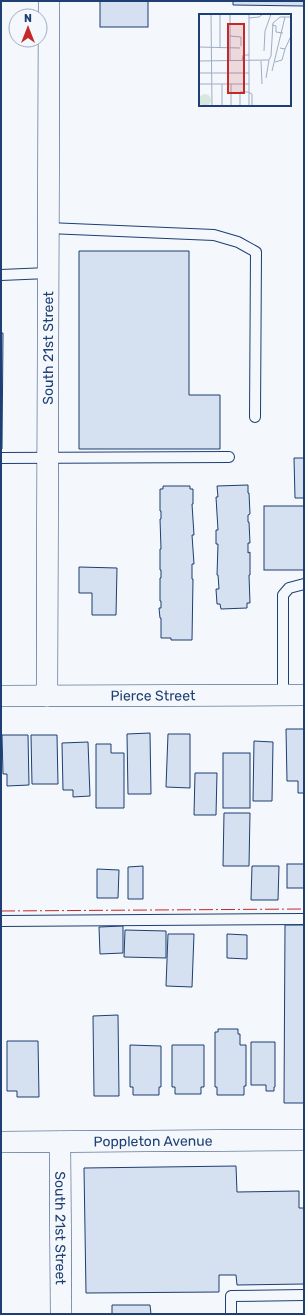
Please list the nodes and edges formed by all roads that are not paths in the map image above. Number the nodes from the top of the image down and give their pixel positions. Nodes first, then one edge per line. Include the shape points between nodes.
1 (49, 1) edge
2 (48, 228) junction
3 (48, 273) junction
4 (1, 275) edge
5 (255, 417) dead end
6 (229, 457) dead end
7 (1, 458) edge
8 (48, 458) junction
9 (304, 584) edge
10 (1, 696) edge
11 (47, 696) junction
12 (284, 696) junction
13 (304, 696) edge
14 (304, 919) edge
15 (1, 921) edge
16 (304, 1140) edge
17 (1, 1142) edge
18 (60, 1142) junction
19 (304, 1295) edge
20 (61, 1314) edge
21 (231, 1314) edge

1 - 2 street, South 21st Street
2 - 3 street, South 21st Street
2 - 5 lane via 214,235 238,242 256,252
3 - 4 lane
3 - 8 street, South 21st Street
6 - 8 lane
7 - 8 lane
8 - 11 street, South 21st Street
9 - 12 lane via 289,588 283,595
10 - 11 street, Pierce Street
11 - 12 street, Pierce Street
12 - 13 street, Pierce Street
14 - 15 lane
16 - 18 street, Poppleton Avenue
17 - 18 street, Poppleton Avenue
18 - 20 street, South 21st Street
19 - 21 lane via 231,1296

